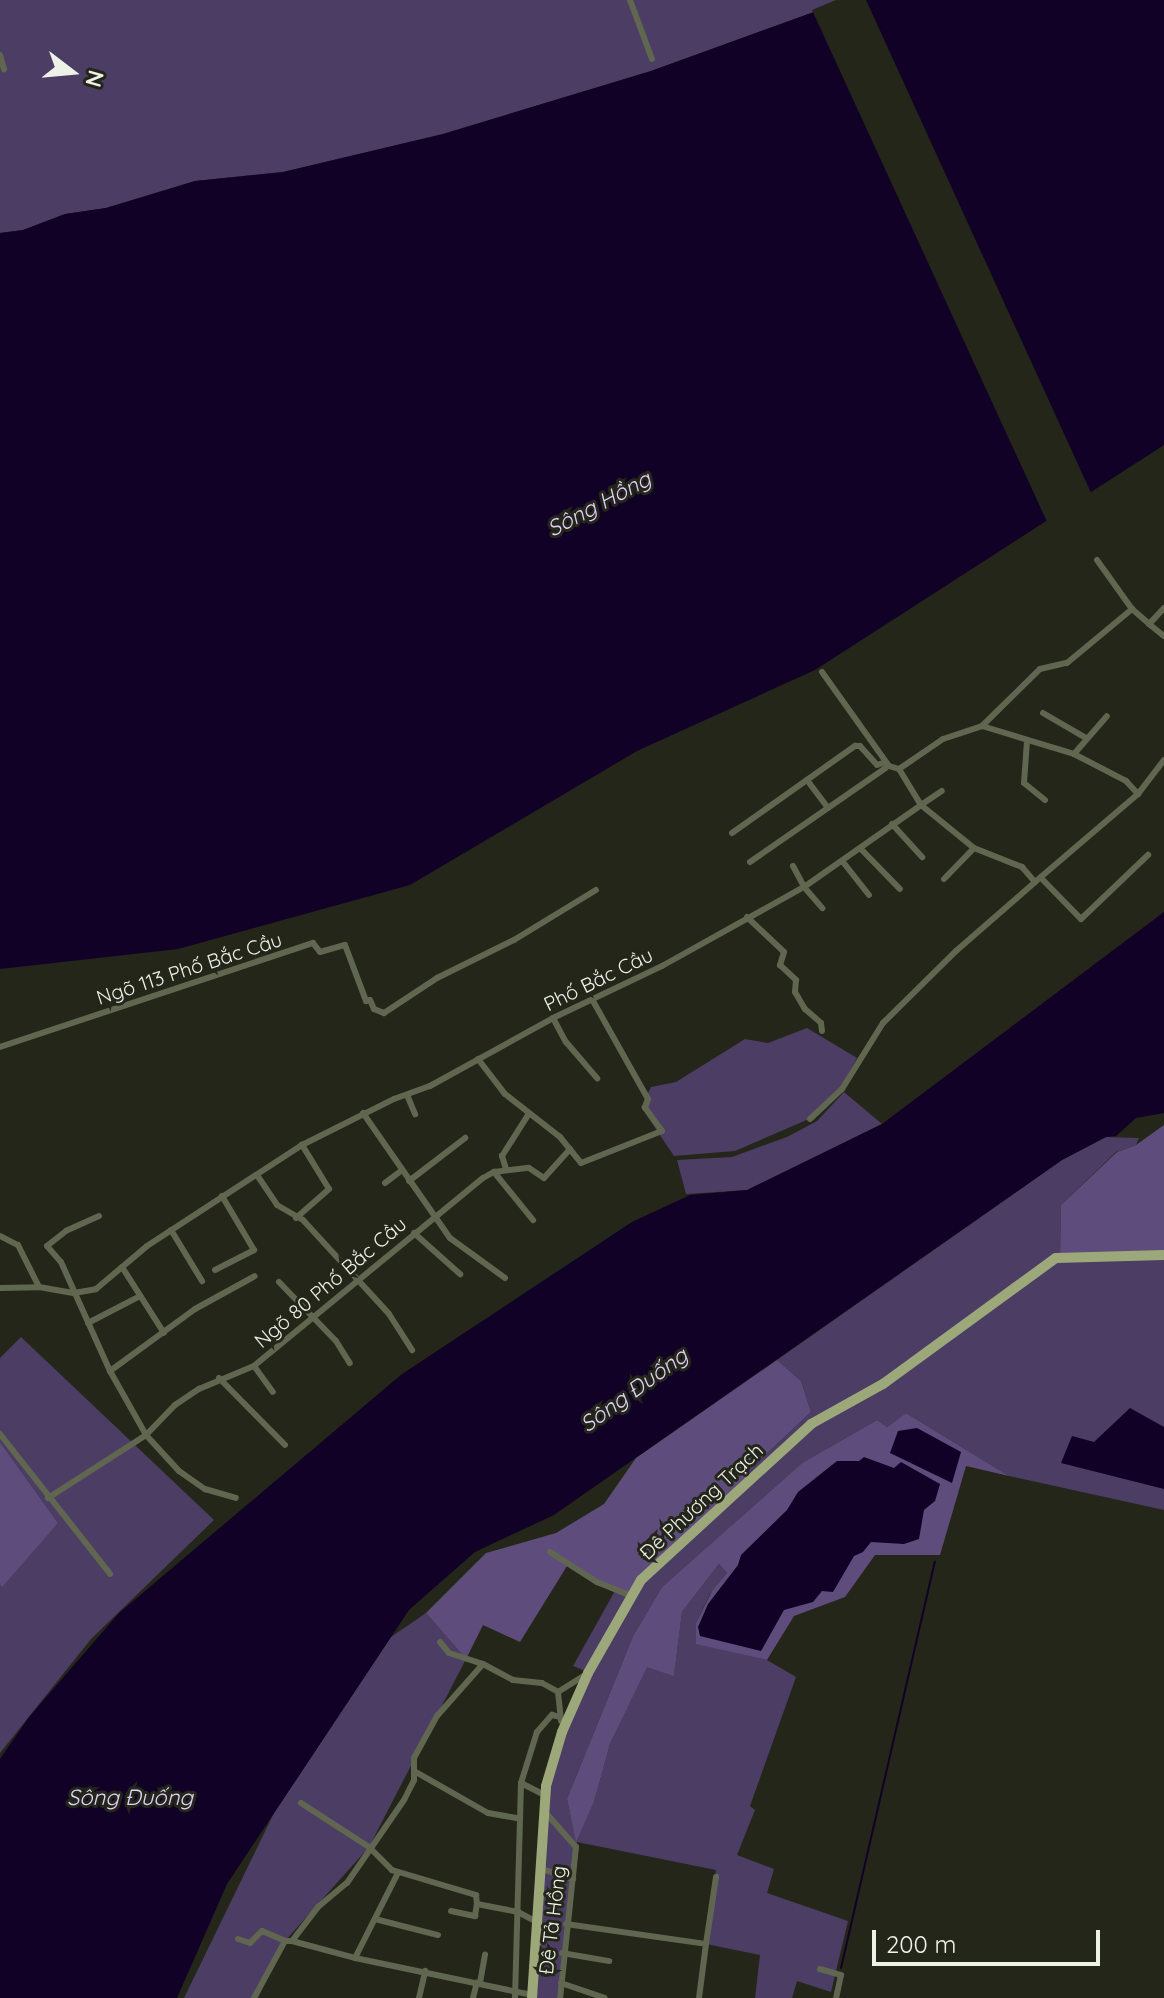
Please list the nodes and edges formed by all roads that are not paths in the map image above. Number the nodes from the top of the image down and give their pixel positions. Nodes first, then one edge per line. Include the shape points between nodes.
1 (630, 0) edge
2 (0, 55) edge
3 (652, 59) dead end
4 (4, 69) dead end
5 (1097, 560) dead end
6 (1164, 608) edge
7 (1132, 609) junction
8 (1149, 624) junction
9 (1164, 636) edge
10 (822, 672) dead end
11 (1043, 713) dead end
12 (1107, 716) dead end
13 (982, 726) junction
14 (1086, 738) junction
15 (1027, 741) junction
16 (1074, 754) junction
17 (1164, 760) edge
18 (887, 764) junction
19 (1161, 768) edge
20 (899, 769) junction
21 (807, 780) junction
22 (942, 791) dead end
23 (1138, 794) junction
24 (1045, 800) dead end
25 (921, 805) junction
26 (828, 808) junction
27 (892, 824) junction
28 (732, 833) dead end
29 (860, 848) junction
30 (974, 848) junction
31 (1148, 855) dead end
32 (922, 857) dead end
33 (750, 862) dead end
34 (843, 862) junction
35 (793, 866) dead end
36 (944, 879) dead end
37 (1038, 881) junction
38 (804, 887) junction
39 (900, 889) dead end
40 (596, 890) dead end
41 (869, 895) dead end
42 (822, 908) dead end
43 (747, 917) junction
44 (593, 1001) junction
45 (553, 1018) junction
46 (822, 1031) dead end
47 (0, 1047) edge
48 (478, 1059) junction
49 (597, 1078) dead end
50 (407, 1095) junction
51 (363, 1113) junction
52 (415, 1114) dead end
53 (528, 1115) junction
54 (810, 1119) dead end
55 (465, 1138) dead end
56 (302, 1145) junction
57 (570, 1149) junction
58 (506, 1169) junction
59 (401, 1171) junction
60 (494, 1172) junction
61 (257, 1175) junction
62 (409, 1181) junction
63 (385, 1183) dead end
64 (222, 1196) junction
65 (99, 1216) dead end
66 (296, 1218) junction
67 (434, 1218) junction
68 (533, 1220) dead end
69 (171, 1230) junction
70 (414, 1233) junction
71 (0, 1236) edge
72 (1164, 1255) edge
73 (122, 1267) junction
74 (215, 1270) dead end
75 (460, 1274) dead end
76 (255, 1276) dead end
77 (505, 1278) dead end
78 (356, 1280) junction
79 (202, 1281) dead end
80 (279, 1282) dead end
81 (39, 1287) junction
82 (0, 1288) edge
83 (74, 1293) junction
84 (140, 1296) junction
85 (312, 1317) junction
86 (88, 1323) junction
87 (164, 1333) junction
88 (412, 1350) dead end
89 (350, 1363) dead end
90 (254, 1366) junction
91 (110, 1371) junction
92 (219, 1378) junction
93 (273, 1392) dead end
94 (0, 1434) edge
95 (146, 1435) junction
96 (285, 1445) dead end
97 (48, 1498) junction
98 (236, 1498) dead end
99 (550, 1552) dead end
100 (110, 1574) dead end
101 (631, 1596) junction
102 (440, 1642) dead end
103 (483, 1664) junction
104 (588, 1673) junction
105 (558, 1692) junction
106 (560, 1717) junction
107 (562, 1732) junction
108 (414, 1771) junction
109 (521, 1783) junction
110 (545, 1795) junction
111 (301, 1803) dead end
112 (543, 1810) junction
113 (517, 1818) junction
114 (369, 1847) junction
115 (539, 1868) junction
116 (398, 1873) junction
117 (716, 1877) dead end
118 (573, 1879) junction
119 (477, 1904) junction
120 (451, 1911) dead end
121 (518, 1912) junction
122 (375, 1919) junction
123 (535, 1921) junction
124 (567, 1924) junction
125 (438, 1935) dead end
126 (238, 1939) dead end
127 (288, 1941) junction
128 (706, 1944) junction
129 (563, 1953) junction
130 (485, 1954) dead end
131 (352, 1957) junction
132 (609, 1961) dead end
133 (820, 1969) dead end
134 (425, 1971) junction
135 (479, 1983) junction
136 (561, 1983) junction
137 (515, 1995) edge
138 (532, 1997) edge
139 (254, 1998) edge
140 (419, 1998) edge
141 (473, 1998) edge
142 (560, 1998) edge
143 (605, 1998) edge
144 (699, 1998) edge
145 (836, 1998) edge

1 - 3 street
2 - 4 street
5 - 7 street
6 - 8 street
7 - 8 street
7 - 13 street via 1067,663 1040,669
8 - 9 street
10 - 18 street
11 - 14 street
12 - 14 street
13 - 15 street
13 - 20 street via 943,739
14 - 16 street
15 - 16 street
15 - 24 street via 1024,783
16 - 23 street via 1126,781
17 - 19 street
18 - 20 street
18 - 21 street via 877,765 855,746
18 - 26 street
19 - 23 street
20 - 25 street
21 - 26 street
21 - 28 street
22 - 25 street, Phố Bắc Cầu
23 - 37 street
25 - 27 street, Phố Bắc Cầu
25 - 30 street
26 - 33 street
27 - 29 street, Phố Bắc Cầu
27 - 32 street
29 - 34 street, Phố Bắc Cầu
29 - 39 street
30 - 36 street
30 - 37 street via 1022,867
31 - 37 street via 1081,919
34 - 38 street, Phố Bắc Cầu
34 - 41 street
35 - 38 street
37 - 54 street via 883,1023 842,1089
38 - 42 street
38 - 43 street, Phố Bắc Cầu
40 - 47 street, Ngõ 113 Phố Bắc Cầu via 384,1013 366,1001 345,945 320,952 313,943
43 - 44 street, Phố Bắc Cầu
43 - 46 street via 784,952 780,965 796,980 795,992
44 - 45 street, Phố Bắc Cầu
44 - 57 street via 648,1099 645,1108 662,1131 581,1163
45 - 48 street, Phố Bắc Cầu
45 - 49 street
48 - 50 street, Phố Bắc Cầu
48 - 53 street
50 - 51 street, Phố Bắc Cầu
50 - 52 street
51 - 56 street, Phố Bắc Cầu
51 - 59 street
53 - 57 street
53 - 58 street via 502,1156
55 - 62 street
56 - 61 street, Phố Bắc Cầu
56 - 66 street via 329,1189
57 - 58 street via 544,1178 529,1168
58 - 60 street, Ngõ 80 Phố Bắc Cầu
59 - 62 street
59 - 63 street
60 - 67 street, Ngõ 80 Phố Bắc Cầu
60 - 68 street
61 - 64 street, Phố Bắc Cầu
61 - 66 street via 277,1205
62 - 67 street
64 - 69 street, Phố Bắc Cầu
64 - 74 street via 254,1250
65 - 83 street via 47,1246 61,1262
66 - 78 street
67 - 70 street, Ngõ 80 Phố Bắc Cầu
67 - 77 street via 450,1238
69 - 73 street, Phố Bắc Cầu
69 - 79 street
70 - 75 street
70 - 78 street, Ngõ 80 Phố Bắc Cầu
71 - 81 street via 18,1245
72 - 101 main road, Đê Phương Trạch via 1064,1257 1040,1269 883,1384 811,1424 641,1580
73 - 83 street, Phố Bắc Cầu via 96,1289
73 - 84 street
76 - 87 street
78 - 85 street, Ngõ 80 Phố Bắc Cầu
78 - 88 street via 389,1314
80 - 85 street
81 - 82 street
81 - 83 street
83 - 86 street
84 - 86 street
84 - 87 street
85 - 89 street
85 - 90 street, Ngõ 80 Phố Bắc Cầu
86 - 91 street
87 - 91 street
90 - 92 street, Ngõ 80 Phố Bắc Cầu
90 - 93 street
91 - 95 street
92 - 95 street, Ngõ 80 Phố Bắc Cầu via 175,1405
92 - 96 street
94 - 97 street
95 - 97 street, Ngõ 80 Phố Bắc Cầu
95 - 98 street via 179,1471 217,1495
97 - 100 street
99 - 101 street
101 - 104 main road, Đê Phương Trạch
102 - 103 street via 449,1653
103 - 105 street via 513,1680 542,1683
103 - 108 street via 437,1716 414,1758
104 - 105 street
104 - 107 main road, Đê Phương Trạch
105 - 106 street
106 - 107 street
106 - 109 street via 552,1715 537,1732
107 - 110 main road, Đê Phương Trạch
108 - 113 street via 488,1813
108 - 114 street via 404,1800
109 - 110 street
109 - 113 street
110 - 112 main road, Đê Phương Trạch
111 - 114 street
112 - 115 main road, Đê Phương Trạch
112 - 118 street, Đê Tả Hồng via 576,1847
113 - 121 street
114 - 116 street via 383,1865
114 - 127 street via 347,1883
115 - 118 street
115 - 123 main road, Đê Phương Trạch
116 - 119 street via 476,1895
116 - 122 street
117 - 128 street
118 - 124 street, Đê Tả Hồng
119 - 120 street via 475,1916
119 - 121 street
121 - 123 street
121 - 137 street
122 - 125 street
122 - 131 street
123 - 138 main road, Đê Phương Trạch
124 - 128 street
124 - 129 street, Đê Tả Hồng
126 - 127 street via 250,1943 262,1931
127 - 131 street
127 - 139 street
128 - 144 street
129 - 132 street
129 - 136 street, Đê Tả Hồng
130 - 135 street
131 - 134 street
133 - 145 street via 841,1975
134 - 135 street
134 - 140 street
135 - 137 street
135 - 141 street
136 - 142 street, Đê Tả Hồng
136 - 143 street
137 - 138 street

